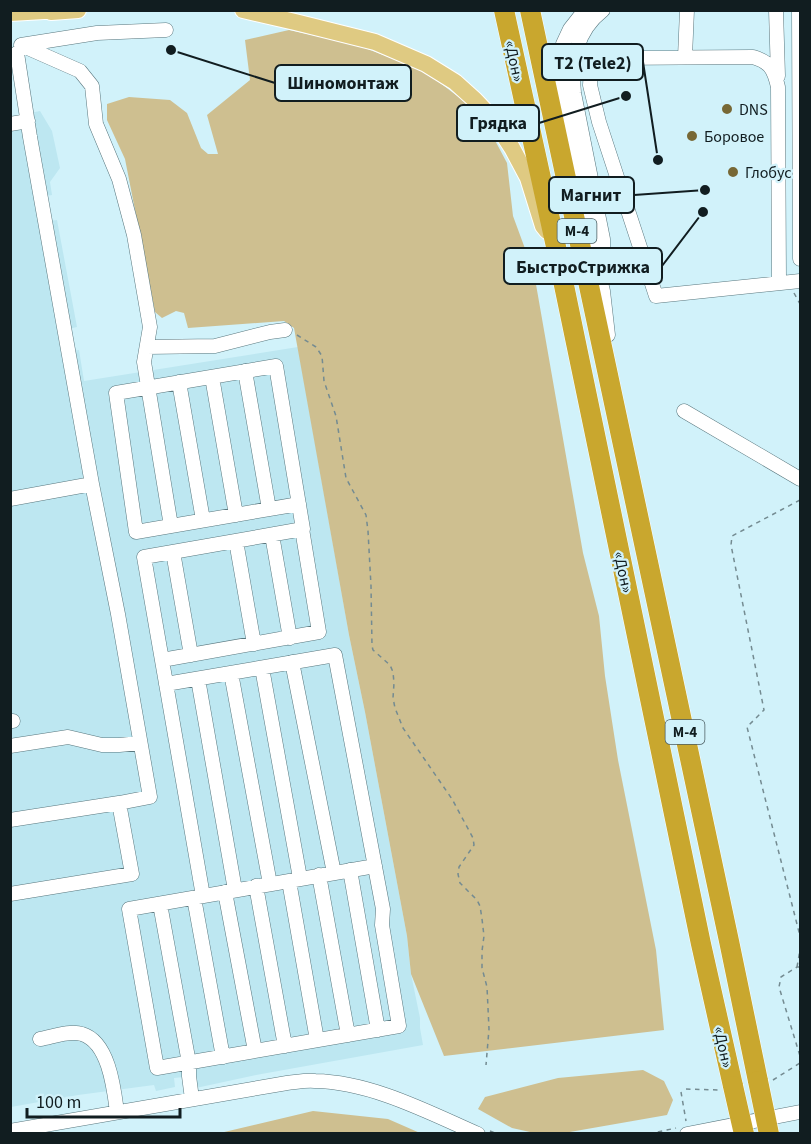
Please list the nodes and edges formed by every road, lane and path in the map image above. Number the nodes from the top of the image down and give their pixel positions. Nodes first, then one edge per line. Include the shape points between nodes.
1 (78, 10) edge
2 (243, 10) edge
3 (499, 10) edge
4 (504, 10) edge
5 (585, 10) edge
6 (603, 10) edge
7 (687, 10) edge
8 (776, 10) edge
9 (800, 10) edge
10 (11, 11) edge
11 (56, 11) edge
12 (531, 15) edge
13 (166, 30) dead end
14 (16, 50) edge
15 (685, 57) junction
16 (15, 77) edge
17 (778, 87) junction
18 (524, 104) junction
19 (28, 121) junction
20 (10, 124) edge
21 (555, 242) junction
22 (801, 259) edge
23 (801, 281) edge
24 (779, 282) junction
25 (603, 291) junction
26 (285, 330) joint
27 (147, 346) junction
28 (245, 371) junction
29 (212, 377) junction
30 (179, 382) junction
31 (610, 383) junction
32 (148, 388) junction
33 (684, 411) dead end
34 (801, 479) edge
35 (92, 484) junction
36 (10, 499) edge
37 (801, 500) edge
38 (299, 504) junction
39 (269, 509) junction
40 (236, 515) junction
41 (203, 520) junction
42 (173, 525) junction
43 (302, 529) junction
44 (272, 535) junction
45 (236, 541) junction
46 (177, 551) junction
47 (290, 638) junction
48 (254, 644) junction
49 (191, 655) junction
50 (162, 660) junction
51 (292, 662) junction
52 (262, 668) junction
53 (231, 673) junction
54 (198, 679) junction
55 (166, 684) junction
56 (140, 743) junction
57 (10, 746) edge
58 (119, 802) junction
59 (10, 820) edge
60 (375, 866) junction
61 (350, 870) junction
62 (334, 873) junction
63 (319, 875) junction
64 (295, 880) junction
65 (263, 885) junction
66 (230, 891) junction
67 (10, 894) edge
68 (198, 897) junction
69 (160, 904) junction
70 (801, 936) edge
71 (801, 950) edge
72 (799, 967) edge
73 (378, 1030) junction
74 (348, 1035) junction
75 (40, 1039) dead end
76 (317, 1040) junction
77 (285, 1046) junction
78 (255, 1051) junction
79 (801, 1056) edge
80 (223, 1057) junction
81 (189, 1063) junction
82 (801, 1063) edge
83 (486, 1065) dead end
84 (764, 1082) junction
85 (728, 1088) junction
86 (686, 1089) dead end
87 (681, 1092) dead end
88 (192, 1099) junction
89 (117, 1112) junction
90 (801, 1113) edge
91 (10, 1131) edge
92 (688, 1133) edge
93 (478, 1134) edge
94 (744, 1134) edge
95 (769, 1134) edge

1 - 11 main road
2 - 21 main road via 375,42 426,64 455,82 493,119 506,139 528,178 543,226
3 - 18 main road
4 - 18 highway, «Дон» / М-4
5 - 25 street via 563,44 559,74 579,190
6 - 25 street via 585,28 572,76 603,239
7 - 15 street
8 - 17 street
9 - 22 street
10 - 11 main road
12 - 31 highway, «Дон» / М-4
13 - 14 street via 97,33
14 - 16 street
14 - 27 street via 80,71 92,86 96,124 119,179 134,236 150,327
15 - 17 street via 753,57 770,65
15 - 24 street via 610,58 598,62 591,70 590,85 599,122 656,296
16 - 19 street
17 - 24 street
18 - 21 highway, «Дон» / М-4
19 - 20 street
19 - 35 street
21 - 85 highway, «Дон» / М-4
23 - 24 street
25 - 31 street
26 - 27 street via 215,346
26 - 83 path via 316,347 322,356 346,478 366,515 373,650 393,672 393,698 403,728 473,838 474,845 458,874 481,912 489,1029
27 - 32 street via 144,362
28 - 29 street
28 - 38 street via 276,366
28 - 39 street
29 - 30 street
29 - 40 street
30 - 32 street
30 - 41 street
31 - 84 highway, «Дон» / М-4
32 - 42 street
32 - 42 street via 116,393 136,532
33 - 34 street
35 - 36 street
35 - 56 street
37 - 70 path via 732,536 731,544 764,710 747,727
38 - 39 street
38 - 43 street
39 - 40 street
40 - 41 street
41 - 42 street
42 - 46 street
43 - 44 street
43 - 47 street via 319,632
44 - 45 street
44 - 47 street
45 - 46 street
45 - 48 street
46 - 49 street
46 - 50 street via 144,557
47 - 48 street
48 - 49 street
49 - 50 street
50 - 55 street
51 - 52 street
51 - 60 street via 335,655
51 - 62 street
52 - 53 street
52 - 64 street
53 - 54 street
53 - 65 street
54 - 55 street
54 - 66 street
55 - 68 street
56 - 57 street via 102,745 68,737
56 - 58 street via 150,797
58 - 59 street
58 - 67 street via 132,874
60 - 61 street
60 - 73 street via 399,1026
61 - 62 street
61 - 73 street
62 - 63 street
63 - 64 street
63 - 74 street
64 - 65 street
64 - 76 street
65 - 66 street
65 - 77 street
66 - 68 street
66 - 78 street
68 - 69 street
68 - 80 street
69 - 81 street
69 - 81 street via 129,909 157,1068
71 - 72 path
72 - 79 path via 781,977 779,987
73 - 74 street
74 - 76 street
75 - 89 street via 73,1033 91,1039 107,1060
76 - 77 street
77 - 78 street
78 - 80 street
80 - 81 street
81 - 88 street
82 - 84 path
84 - 95 highway, «Дон» / М-4, bridge
85 - 86 path
85 - 94 highway, «Дон» / М-4, bridge
87 - 92 path
88 - 89 street
88 - 93 street via 287,1083 346,1084 387,1095
89 - 91 street
90 - 92 street

